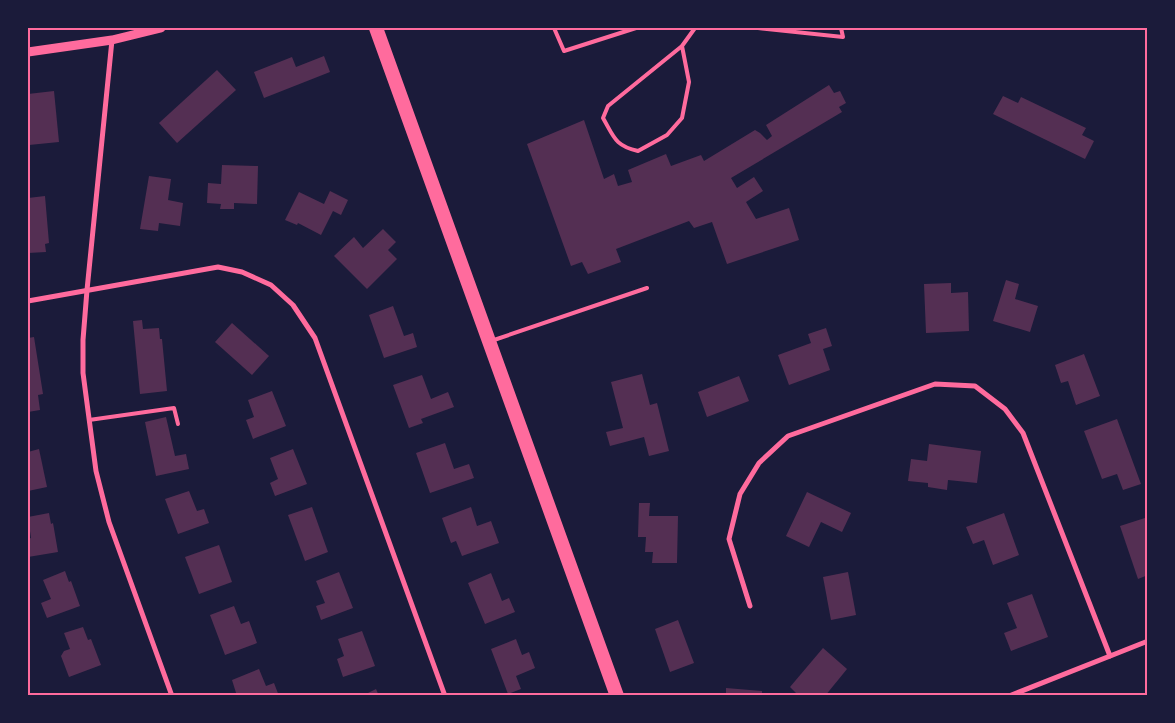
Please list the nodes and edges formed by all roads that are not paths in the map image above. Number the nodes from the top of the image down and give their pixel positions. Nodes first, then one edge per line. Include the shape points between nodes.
1 (162, 28) edge
2 (376, 28) edge
3 (554, 28) edge
4 (636, 28) edge
5 (695, 28) edge
6 (758, 28) edge
7 (840, 28) edge
8 (112, 40) junction
9 (682, 46) junction
10 (28, 52) edge
11 (647, 288) dead end
12 (87, 290) junction
13 (28, 301) edge
14 (489, 342) junction
15 (89, 420) junction
16 (178, 424) dead end
17 (750, 606) dead end
18 (1148, 640) edge
19 (1110, 656) junction
20 (172, 696) edge
21 (445, 696) edge
22 (617, 696) edge
23 (1009, 696) edge

1 - 8 street
2 - 14 highway
3 - 4 lane via 564,51
5 - 9 lane
6 - 7 lane via 843,37
8 - 10 street
8 - 12 street
9 - 9 lane via 608,106 603,118 616,141 627,148 638,151 667,135 682,118 689,82
11 - 14 lane
12 - 13 street
12 - 15 street via 83,373
12 - 21 street via 218,267 242,272 271,285 294,305 315,338
14 - 22 highway
15 - 16 lane via 174,408
15 - 20 street via 96,471 109,522
17 - 19 street via 729,539 740,494 759,463 788,436 824,423 935,384 975,386 1005,409 1023,433
18 - 19 street
19 - 23 street

